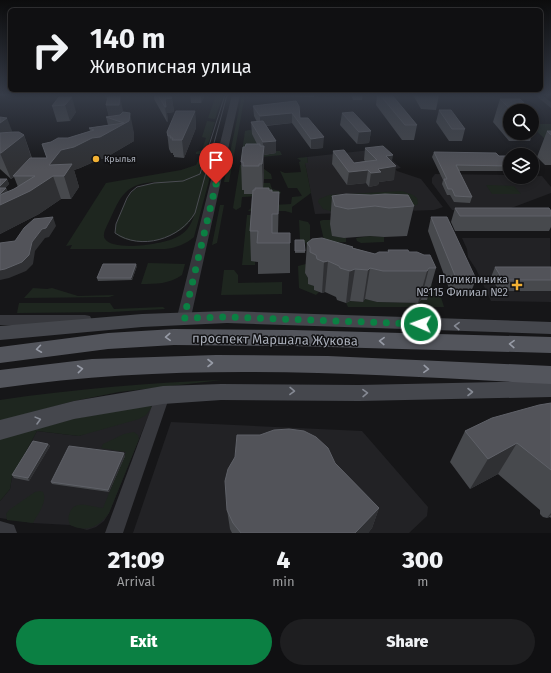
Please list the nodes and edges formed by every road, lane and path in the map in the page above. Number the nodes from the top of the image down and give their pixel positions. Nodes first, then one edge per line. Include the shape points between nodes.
1 (230, 120) edge
2 (184, 318) junction
3 (0, 320) edge
4 (130, 320) junction
5 (551, 328) edge
6 (0, 332) edge
7 (551, 345) edge
8 (0, 355) edge
9 (551, 375) edge
10 (0, 379) edge
11 (551, 389) edge
12 (163, 395) junction
13 (0, 430) edge
14 (0, 532) edge
15 (6, 533) edge
16 (114, 533) edge

1 - 2 street
2 - 4 main road, проспект Маршала Жукова
5 -> 2 main road, проспект Маршала Жукова via 226,317
3 - 4 street, проспект Маршала Жукова
4 - 6 main road
7 -> 8 main road, проспект Маршала Жукова via 174,337 100,342
10 -> 9 main road via 103,367 173,363 293,364
12 -> 11 main road
13 -> 12 main road via 74,410
12 - 16 street
14 - 15 street

